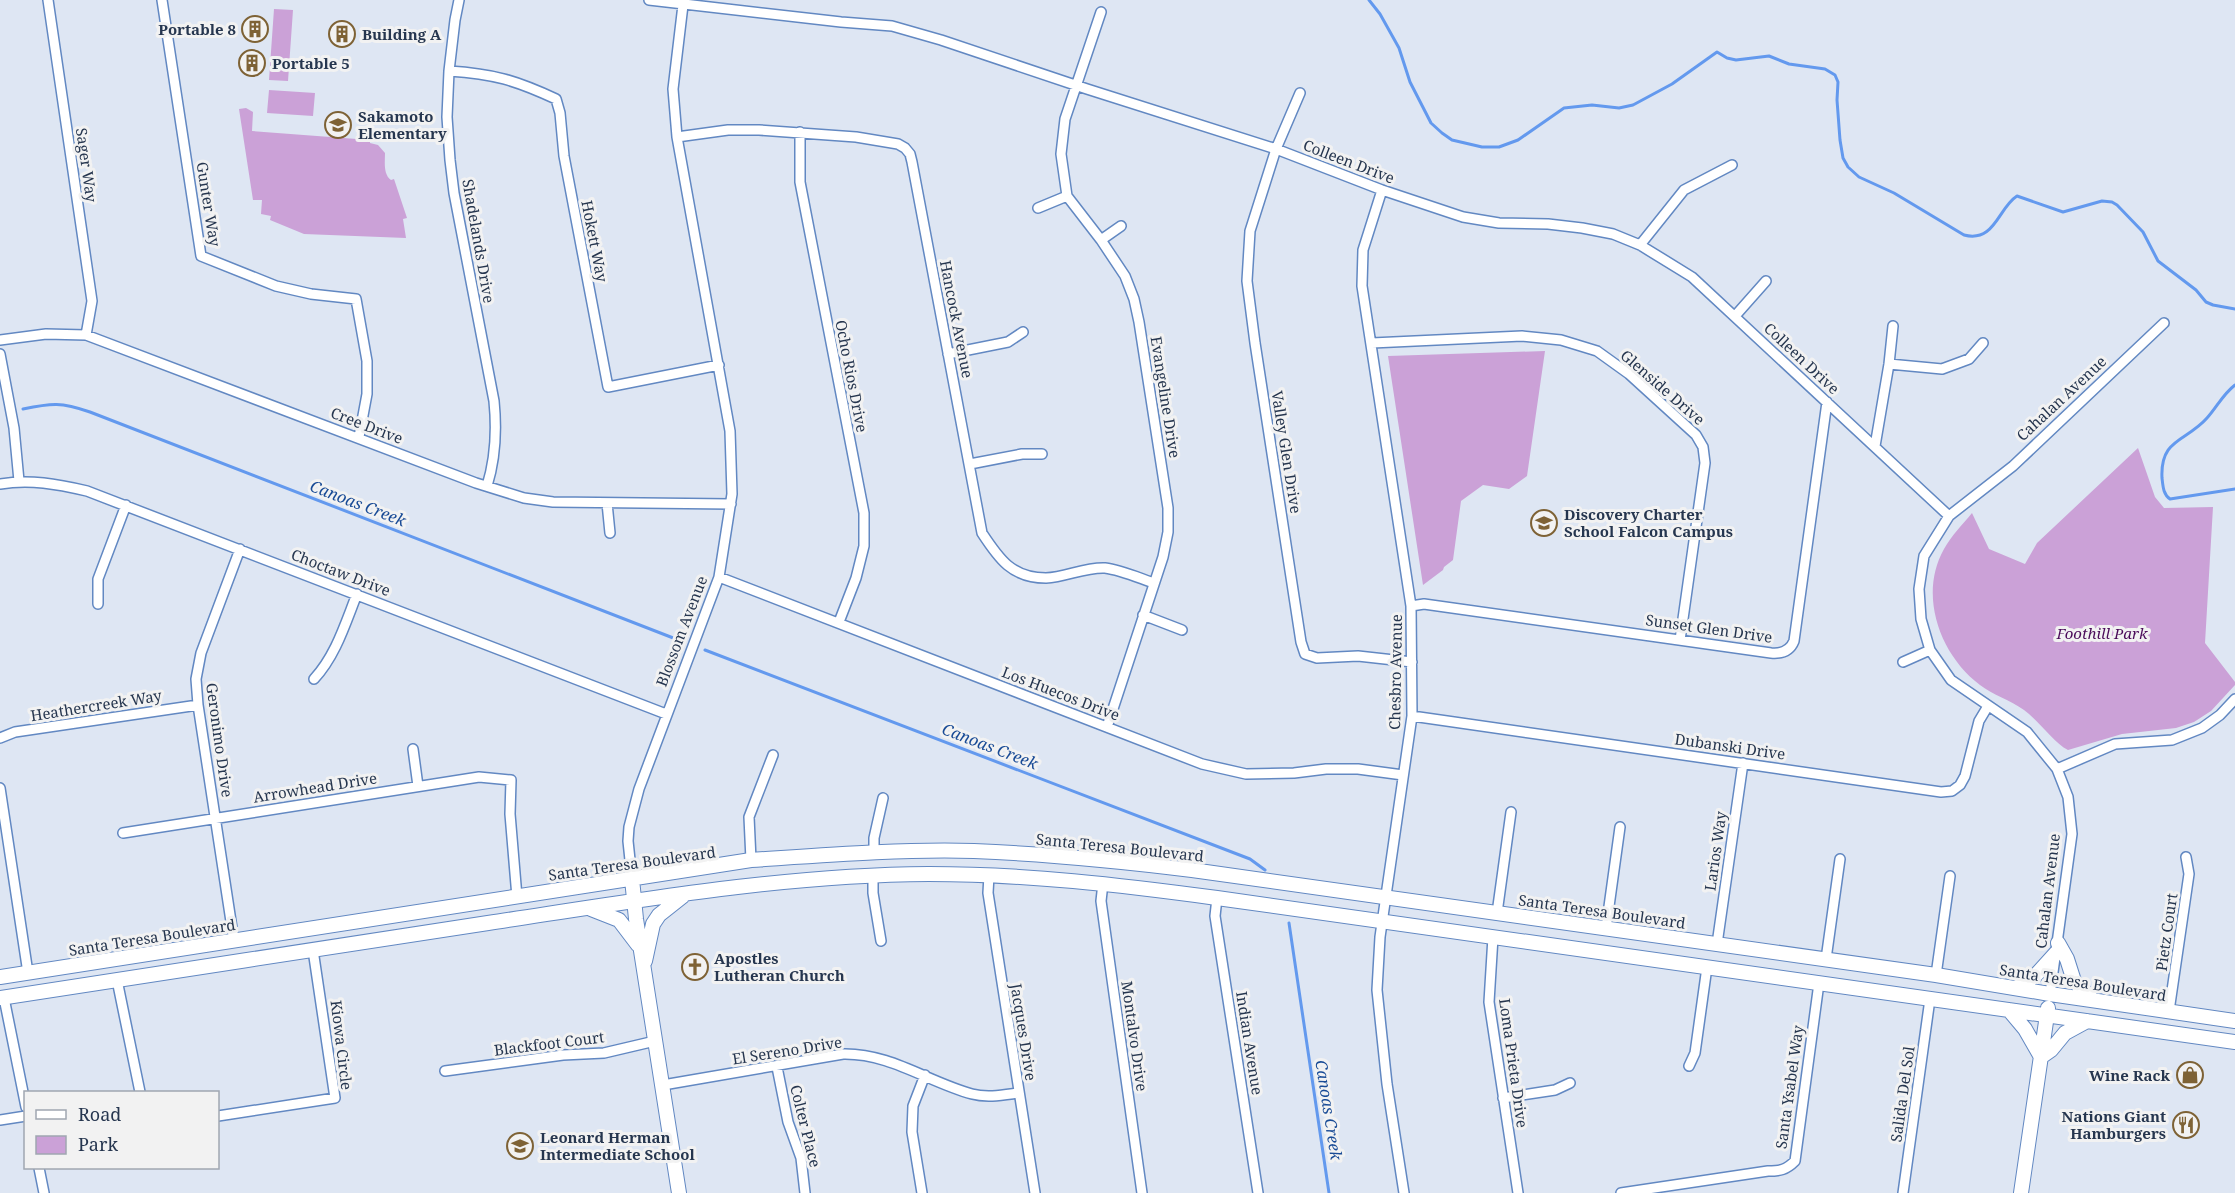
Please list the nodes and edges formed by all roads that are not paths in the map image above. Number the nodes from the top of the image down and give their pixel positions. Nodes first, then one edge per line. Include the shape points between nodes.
1 (48, 0) edge
2 (162, 0) edge
3 (459, 0) edge
4 (649, 0) edge
5 (682, 4) junction
6 (1101, 12) dead end
7 (449, 71) junction
8 (1076, 85) junction
9 (1300, 93) dead end
10 (800, 132) junction
11 (677, 136) junction
12 (1276, 149) junction
13 (1732, 165) dead end
14 (1382, 190) junction
15 (1067, 196) junction
16 (1038, 208) dead end
17 (1121, 226) dead end
18 (1101, 240) junction
19 (1640, 245) junction
20 (1766, 281) dead end
21 (1735, 316) junction
22 (2164, 323) dead end
23 (1893, 326) dead end
24 (1023, 333) dead end
25 (86, 335) junction
26 (0, 340) edge
27 (1983, 343) dead end
28 (1372, 344) junction
29 (0, 354) edge
30 (948, 354) junction
31 (1889, 364) junction
32 (719, 365) junction
33 (1827, 402) junction
34 (359, 438) junction
35 (1875, 446) junction
36 (1042, 454) dead end
37 (970, 464) junction
38 (19, 481) junction
39 (0, 484) edge
40 (487, 486) junction
41 (607, 502) junction
42 (731, 504) junction
43 (126, 505) junction
44 (1949, 516) junction
45 (610, 533) dead end
46 (240, 549) junction
47 (719, 577) junction
48 (1154, 583) junction
49 (357, 594) junction
50 (98, 604) dead end
51 (1411, 606) junction
52 (1143, 615) junction
53 (839, 622) junction
54 (1182, 630) dead end
55 (1680, 639) junction
56 (1930, 650) junction
57 (1412, 662) junction
58 (1903, 662) dead end
59 (314, 680) dead end
60 (2235, 699) edge
61 (198, 705) junction
62 (1988, 706) junction
63 (666, 714) junction
64 (1412, 716) junction
65 (1107, 727) junction
66 (0, 738) edge
67 (413, 748) dead end
68 (773, 754) dead end
69 (1743, 763) junction
70 (2057, 770) junction
71 (1403, 775) junction
72 (418, 786) junction
73 (0, 788) edge
74 (883, 798) dead end
75 (1511, 812) dead end
76 (216, 819) junction
77 (1620, 827) dead end
78 (123, 833) dead end
79 (874, 852) junction
80 (2186, 857) dead end
81 (1840, 859) dead end
82 (751, 861) junction
83 (989, 875) junction
84 (873, 876) junction
85 (1950, 876) dead end
86 (632, 879) junction
87 (1102, 883) junction
88 (686, 893) junction
89 (518, 897) junction
90 (1385, 897) junction
91 (1217, 898) junction
92 (634, 901) junction
93 (589, 908) junction
94 (1497, 913) junction
95 (1382, 921) junction
96 (1606, 928) junction
97 (1493, 937) junction
98 (234, 941) junction
99 (881, 941) dead end
100 (1717, 944) junction
101 (2057, 948) junction
102 (313, 950) junction
103 (641, 950) junction
104 (1826, 959) junction
105 (644, 966) junction
106 (1707, 967) junction
107 (28, 973) junction
108 (1936, 975) junction
109 (0, 977) edge
110 (117, 980) junction
111 (1819, 983) junction
112 (2016, 988) junction
113 (2050, 994) junction
114 (2, 998) edge
115 (1930, 999) junction
116 (2093, 1000) junction
117 (2009, 1010) junction
118 (2169, 1011) junction
119 (2047, 1015) junction
120 (2087, 1021) junction
121 (2235, 1021) edge
122 (655, 1041) junction
123 (2235, 1042) edge
124 (2041, 1057) junction
125 (1689, 1066) dead end
126 (777, 1067) junction
127 (445, 1071) dead end
128 (924, 1075) junction
129 (1570, 1083) dead end
130 (663, 1085) junction
131 (140, 1091) edge
132 (1018, 1093) junction
133 (24, 1098) edge
134 (1503, 1098) junction
135 (24, 1116) edge
136 (219, 1116) edge
137 (0, 1120) edge
138 (39, 1169) edge
139 (44, 1193) edge
140 (679, 1193) edge
141 (805, 1193) edge
142 (922, 1193) edge
143 (1035, 1193) edge
144 (1142, 1193) edge
145 (1258, 1193) edge
146 (1404, 1193) edge
147 (1518, 1193) edge
148 (1621, 1193) edge
149 (1903, 1193) edge
150 (2021, 1193) edge

1 - 25 street, Sager Way via 92,301
2 - 34 street, Gunter Way via 201,256 276,286 356,299 367,362 367,394
3 - 7 street, Shadelands Drive
4 - 5 street, Colleen Drive
5 - 8 street, Colleen Drive via 892,26
5 - 11 street, Blossom Avenue via 673,89
6 - 8 street, Evangeline Drive
7 - 32 street, Hokett Way via 522,82 556,99 608,387
7 - 40 street, Shadelands Drive via 447,128 452,182 497,429
8 - 12 street, Colleen Drive
8 - 15 street, Evangeline Drive via 1065,119 1061,154
9 - 12 street
10 - 11 street, Hancock Avenue via 728,130
10 - 30 street, Hancock Avenue via 898,144 910,154
10 - 53 street, Ocho Rios Drive via 800,182 864,513 864,546
11 - 32 street, Blossom Avenue
12 - 14 street, Colleen Drive
12 - 57 street, Valley Glen Drive via 1250,231 1247,281 1301,642 1305,654 1317,658 1358,656
13 - 19 street via 1684,190
14 - 19 street, Colleen Drive via 1463,217 1582,228
14 - 28 street, Chesbro Avenue via 1363,250 1362,286
15 - 16 street
15 - 18 street, Evangeline Drive
17 - 18 street
18 - 48 street, Evangeline Drive via 1125,276 1134,298 1168,508 1166,541
19 - 21 street, Colleen Drive via 1692,277
20 - 21 street
21 - 33 street, Colleen Drive
22 - 44 street, Cahalan Avenue via 2013,466
23 - 31 street
24 - 30 street via 1008,342
25 - 26 street, Cree Drive via 46,334
25 - 34 street, Cree Drive
27 - 31 street via 1969,359 1942,369
28 - 51 street, Chesbro Avenue
28 - 55 street, Glenside Drive via 1522,336 1561,340 1597,351 1629,374 1696,435 1704,447 1705,463
29 - 38 street
30 - 37 street, Hancock Avenue
31 - 35 street
32 - 42 street, Blossom Avenue via 730,430
33 - 35 street, Colleen Drive
33 - 55 street, Sunset Glen Drive via 1791,647 1778,653
34 - 40 street, Cree Drive
35 - 44 street, Colleen Drive
36 - 37 street
37 - 48 street, Hancock Avenue via 982,533 999,559 1019,573 1047,578 1107,568
38 - 39 street, Choctaw Drive
38 - 43 street, Choctaw Drive via 87,490
40 - 41 street, Cree Drive via 553,502
41 - 42 street, Cree Drive
41 - 45 street
42 - 47 street, Blossom Avenue
43 - 46 street, Choctaw Drive
43 - 50 street via 98,579
44 - 56 street, Cahalan Avenue via 1924,556 1919,589 1921,619
46 - 49 street, Choctaw Drive
46 - 61 street, Geronimo Drive via 201,653 196,679
47 - 53 street, Los Huecos Drive
47 - 63 street, Blossom Avenue
48 - 52 street, Evangeline Drive
49 - 59 street via 336,648
49 - 63 street, Choctaw Drive
51 - 55 street, Sunset Glen Drive via 1424,604
51 - 57 street, Chesbro Avenue
52 - 54 street
52 - 65 street, Evangeline Drive
53 - 65 street, Los Huecos Drive
56 - 58 street
56 - 62 street, Cahalan Avenue via 1951,680
57 - 64 street, Chesbro Avenue
60 - 70 street via 2202,728 2172,740 2115,744
61 - 66 street, Heathercreek Way via 15,732
61 - 76 street, Geronimo Drive
62 - 69 street, Dubanski Drive via 1979,722 1965,776 1952,791
62 - 70 street, Cahalan Avenue via 2027,732
63 - 86 street, Blossom Avenue via 629,827
64 - 69 street, Dubanski Drive
64 - 71 street, Chesbro Avenue
65 - 71 street, Los Huecos Drive via 1202,764 1246,774 1358,768
67 - 72 street
68 - 82 street via 749,817
69 - 100 street, Larios Way
70 - 101 street, Cahalan Avenue via 2068,797 2072,834
71 - 90 street, Chesbro Avenue
72 - 76 street, Arrowhead Drive
72 - 89 street, Arrowhead Drive via 479,777 511,780 510,814
73 - 107 street
74 - 79 street
75 - 94 street
76 - 78 street, Arrowhead Drive
76 - 98 street, Geronimo Drive
77 - 96 street
79 - 82 main road, Santa Teresa Boulevard
79 - 90 main road, Santa Teresa Boulevard via 973,851 1090,858
80 - 118 street, Pietz Court via 2189,874
81 - 104 street
82 - 86 main road, Santa Teresa Boulevard
83 - 84 main road
83 - 87 main road
83 - 132 street, Jacques Drive via 988,893
84 - 88 main road
84 - 99 street
85 - 108 street
86 - 89 main road, Santa Teresa Boulevard
86 - 92 main road, Blossom Avenue
87 - 91 main road
87 - 144 street, Montalvo Drive via 1101,901
88 - 92 main road
88 - 105 main road via 659,915
89 - 98 main road, Santa Teresa Boulevard
90 - 94 main road, Santa Teresa Boulevard
90 - 95 street, Chesbro Avenue
91 - 95 main road
91 - 145 street, Indian Avenue via 1215,916
92 - 93 main road
92 - 103 main road, Blossom Avenue
93 - 102 main road
93 - 103 main road via 619,920
94 - 96 main road, Santa Teresa Boulevard
95 - 97 main road
95 - 146 street, Chesbro Avenue via 1377,990
96 - 100 main road, Santa Teresa Boulevard
97 - 106 main road
97 - 134 street, Loma Prieta Drive via 1489,1002
98 - 107 main road, Santa Teresa Boulevard
100 - 104 main road, Santa Teresa Boulevard
101 - 112 main road via 2035,975
101 - 113 street, Cahalan Avenue
101 - 116 main road via 2067,959 2074,981
102 - 110 main road
102 - 136 street, Kiowa Circle via 335,1098
103 - 105 main road, Blossom Avenue
104 - 108 main road, Santa Teresa Boulevard
105 - 122 main road, Blossom Avenue
106 - 111 main road
106 - 125 street via 1695,1053
107 - 109 main road, Santa Teresa Boulevard
108 - 112 main road, Santa Teresa Boulevard
110 - 114 main road
110 - 131 street
111 - 115 main road
111 - 148 street, Santa Ysabel Way via 1795,1161 1778,1171
112 - 113 main road, Santa Teresa Boulevard
113 - 116 main road, Santa Teresa Boulevard
113 - 119 main road, Cahalan Avenue
114 - 133 street
115 - 117 main road
115 - 149 street, Salida Del Sol
116 - 118 main road, Santa Teresa Boulevard
117 - 119 main road
117 - 124 main road
118 - 121 main road, Santa Teresa Boulevard
119 - 120 main road
119 - 124 main road, Cahalan Avenue
120 - 123 main road
120 - 124 main road via 2065,1033
122 - 127 street, Blackfoot Court via 604,1053
122 - 130 main road, Blossom Avenue
124 - 150 main road, Cahalan Avenue
126 - 128 street, El Sereno Drive via 861,1054
126 - 130 street, El Sereno Drive
126 - 141 street, Colter Place via 788,1122 801,1158
128 - 132 street, El Sereno Drive via 972,1094
128 - 142 street via 913,1106 912,1123
129 - 134 street via 1555,1090
130 - 140 main road, Blossom Avenue
132 - 143 street, Jacques Drive
134 - 147 street, Loma Prieta Drive
135 - 137 street
138 - 139 street

